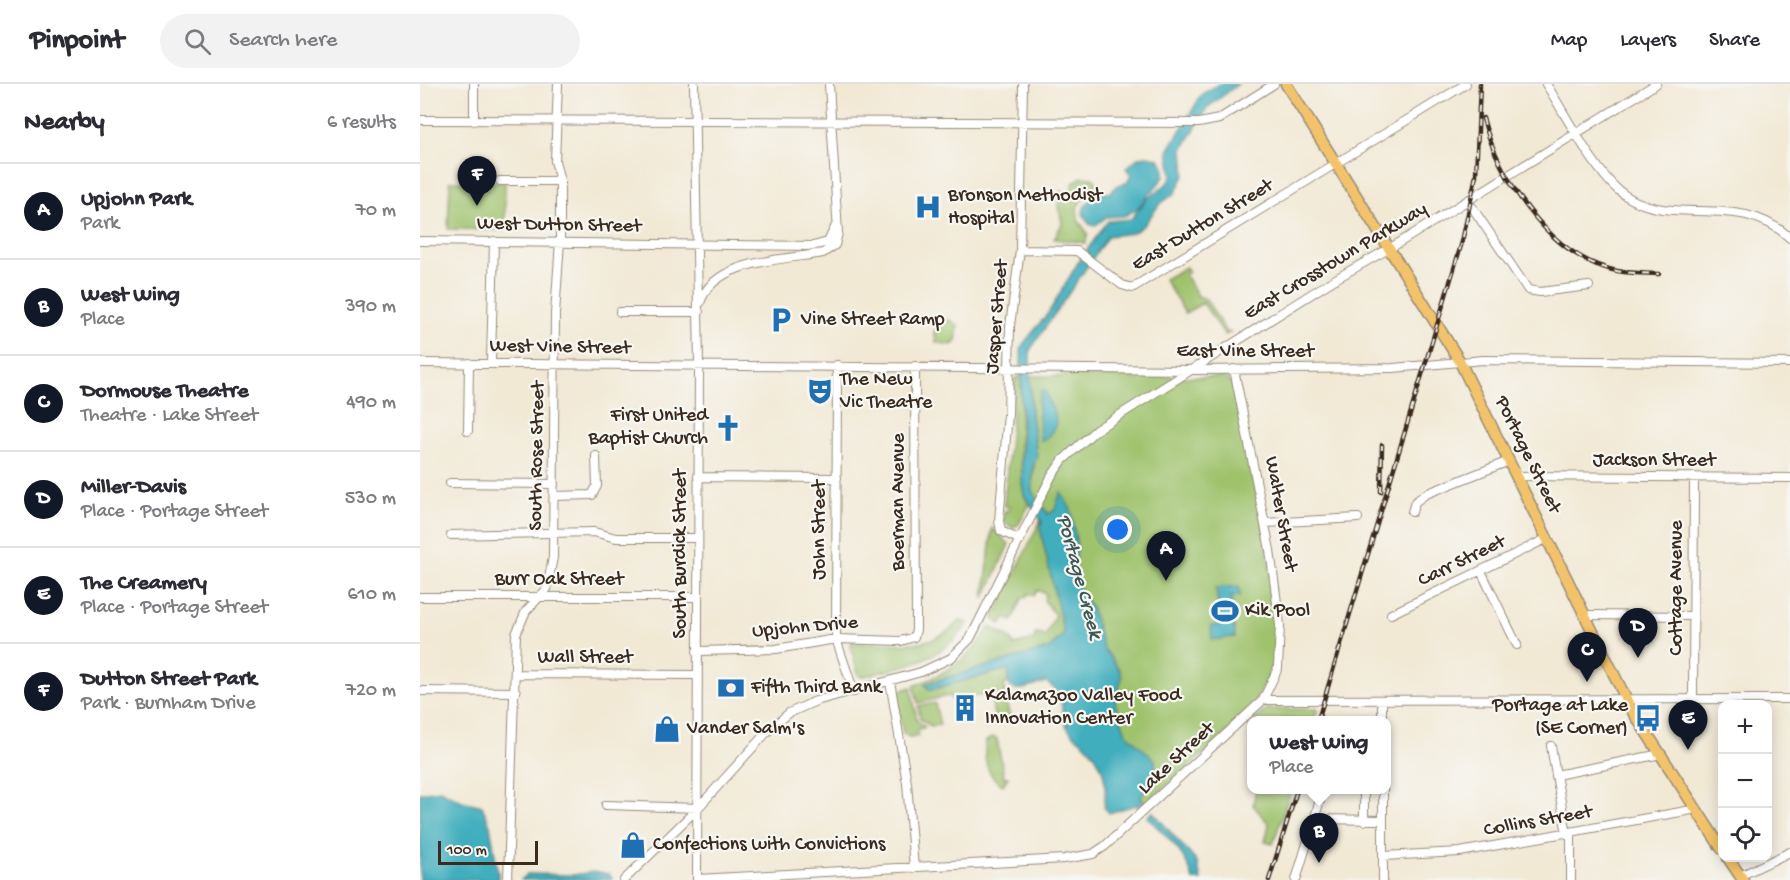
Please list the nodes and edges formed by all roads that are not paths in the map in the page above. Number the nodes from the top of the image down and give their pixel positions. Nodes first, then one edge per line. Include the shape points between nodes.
1 (474, 84) edge
2 (558, 84) edge
3 (694, 84) edge
4 (830, 84) edge
5 (1023, 84) edge
6 (1274, 84) edge
7 (1286, 84) edge
8 (1466, 84) edge
9 (1546, 84) edge
10 (1656, 84) edge
11 (420, 120) edge
12 (474, 120) junction
13 (556, 120) junction
14 (695, 121) junction
15 (832, 123) junction
16 (1023, 123) junction
17 (1577, 132) junction
18 (1336, 165) junction
19 (500, 181) dead end
20 (560, 181) junction
21 (1468, 201) junction
22 (837, 223) junction
23 (1790, 238) edge
24 (420, 241) edge
25 (494, 241) junction
26 (560, 241) junction
27 (698, 245) junction
28 (787, 246) junction
29 (1389, 249) junction
30 (1020, 250) junction
31 (770, 263) junction
32 (1588, 286) dead end
33 (699, 310) junction
34 (620, 312) dead end
35 (1459, 360) junction
36 (420, 363) edge
37 (469, 363) junction
38 (491, 363) junction
39 (1790, 363) edge
40 (555, 365) junction
41 (699, 365) junction
42 (837, 365) junction
43 (915, 366) junction
44 (1009, 366) junction
45 (1234, 369) junction
46 (1195, 370) junction
47 (468, 431) dead end
48 (596, 456) dead end
49 (1509, 460) junction
50 (1517, 476) junction
51 (699, 477) junction
52 (1694, 477) junction
53 (837, 478) junction
54 (1790, 478) edge
55 (450, 483) dead end
56 (554, 484) junction
57 (554, 496) junction
58 (1412, 512) dead end
59 (1358, 518) dead end
60 (1265, 523) junction
61 (452, 535) dead end
62 (553, 535) junction
63 (698, 538) junction
64 (1548, 538) junction
65 (1020, 540) junction
66 (1481, 571) junction
67 (543, 595) junction
68 (420, 597) edge
69 (698, 597) junction
70 (1391, 614) dead end
71 (1585, 615) junction
72 (1693, 616) junction
73 (914, 637) joint
74 (836, 639) junction
75 (1517, 645) dead end
76 (697, 651) junction
77 (516, 674) junction
78 (697, 675) junction
79 (890, 681) junction
80 (420, 691) edge
81 (516, 692) junction
82 (854, 692) junction
83 (1263, 699) junction
84 (1626, 699) junction
85 (1693, 699) junction
86 (1790, 699) edge
87 (1382, 700) junction
88 (1382, 716) edge
89 (1551, 746) dead end
90 (1661, 754) junction
91 (1556, 776) junction
92 (1322, 794) edge
93 (1364, 794) edge
94 (1383, 794) edge
95 (606, 805) dead end
96 (698, 808) junction
97 (1697, 809) junction
98 (1315, 819) junction
99 (1383, 820) junction
100 (1364, 821) junction
101 (1569, 834) junction
102 (1718, 843) edge
103 (1790, 852) edge
104 (1383, 856) junction
105 (1731, 862) edge
106 (914, 867) junction
107 (795, 877) edge
108 (1742, 878) edge
109 (508, 880) edge
110 (624, 880) edge
111 (697, 880) edge
112 (1296, 880) edge
113 (1383, 880) edge
114 (1571, 880) edge

1 - 12 street
2 - 13 street, South Rose Street
3 - 14 street, South Burdick Street
4 - 15 street
5 - 16 street, Jasper Street
6 - 16 street via 1219,118 1199,123
7 - 18 main road, Portage Street
8 - 18 street
9 - 17 street
10 - 17 street, East Crosstown Parkway
11 - 12 street
12 - 13 street
13 - 14 street
13 - 20 street, South Rose Street via 555,161
14 - 15 street
14 - 27 street, South Burdick Street
15 - 16 street
15 - 22 street
16 - 30 street, Jasper Street
17 - 21 street, East Crosstown Parkway
17 - 23 street via 1603,173 1634,200 1661,209 1749,214
18 - 29 main road, Portage Street
18 - 30 street, East Dutton Street via 1132,288 1070,250
19 - 20 street
20 - 26 street, South Rose Street
21 - 29 street, East Crosstown Parkway
21 - 32 street via 1528,290 1546,292
22 - 28 street via 824,244
22 - 31 street via 837,240 830,250
24 - 25 street, West Dutton Street
25 - 26 street, West Dutton Street
25 - 38 street
26 - 27 street, West Dutton Street
26 - 40 street, South Rose Street
27 - 28 street
27 - 33 street, South Burdick Street
28 - 31 street via 775,250
29 - 35 main road, Portage Street
29 - 46 street, East Crosstown Parkway via 1332,281
30 - 44 street, Jasper Street
31 - 33 street via 722,274 705,290
33 - 34 street
33 - 41 street, South Burdick Street
35 - 39 street, East Vine Street
35 - 45 street, East Vine Street via 1393,368
35 - 49 main road, Portage Street
36 - 37 street, West Vine Street
37 - 38 street, West Vine Street
37 - 47 street
38 - 40 street, West Vine Street
40 - 41 street, West Vine Street
40 - 56 street, South Rose Street
41 - 42 street, East Vine Street
41 - 51 street, South Burdick Street
42 - 43 street, East Vine Street
42 - 53 street, John Street
43 - 44 street, East Vine Street
43 - 73 street, Boerman Avenue
44 - 46 street, East Vine Street
44 - 65 street, Jasper Street via 999,527
45 - 46 street, East Vine Street
45 - 60 street, Walter Street
46 - 65 street, East Crosstown Parkway via 1087,437 1057,468
48 - 57 street via 597,486 592,495
49 - 50 main road, Portage Street
49 - 58 street via 1426,494 1414,502
50 - 52 street, Jackson Street
50 - 64 main road, Portage Street
51 - 53 street
51 - 63 street, South Burdick Street
52 - 54 street, Jackson Street
52 - 72 street, Cottage Avenue
53 - 74 street, John Street
55 - 56 street
56 - 57 street, South Rose Street
57 - 62 street, South Rose Street
59 - 60 street
60 - 83 street, Walter Street via 1276,583 1281,648 1278,668
61 - 62 street
62 - 63 street via 594,532 616,538
62 - 67 street, South Rose Street via 550,579
63 - 69 street, South Burdick Street
64 - 66 street, Carr Street
64 - 71 main road, Portage Street
65 - 79 street, East Crosstown Parkway via 980,623 961,649 938,666
66 - 70 street, Carr Street
66 - 75 street
67 - 68 street, Burr Oak Street
67 - 69 street, Burr Oak Street
67 - 77 street, South Rose Street via 518,626
69 - 76 street, South Burdick Street
71 - 72 street
71 - 84 main road, Portage Street
72 - 85 street, Cottage Avenue
73 - 74 street, Upjohn Drive via 901,641
74 - 76 street, Upjohn Drive via 776,649
74 - 82 street, John Street
76 - 78 street, South Burdick Street
77 - 78 street, Wall Street
77 - 81 street, Wall Street
78 - 96 street, South Burdick Street
79 - 82 street, East Crosstown Parkway
79 - 106 street via 907,783
80 - 81 street
81 - 109 street
82 - 96 street, East Crosstown Parkway via 816,701 789,713
83 - 87 street
83 - 106 street, Lake Street via 1146,810 1105,846 1082,858
84 - 85 street
84 - 87 street
84 - 90 main road, Portage Street
85 - 86 street
87 - 88 street
89 - 91 street
90 - 91 street
90 - 97 main road, Portage Street
91 - 101 street
92 - 98 street
93 - 100 street
94 - 99 street
95 - 96 street
96 - 110 street, East Crosstown Parkway
96 - 111 street, South Burdick Street
97 - 101 street, Collins Street
97 - 102 main road, Portage Street
98 - 100 street
98 - 112 street
99 - 100 street
99 - 104 street
101 - 104 street, Collins Street via 1446,854
101 - 114 street
103 - 108 street
104 - 113 street
105 - 108 main road
106 - 107 street, Lake Street
107 - 111 street, Lake Street

